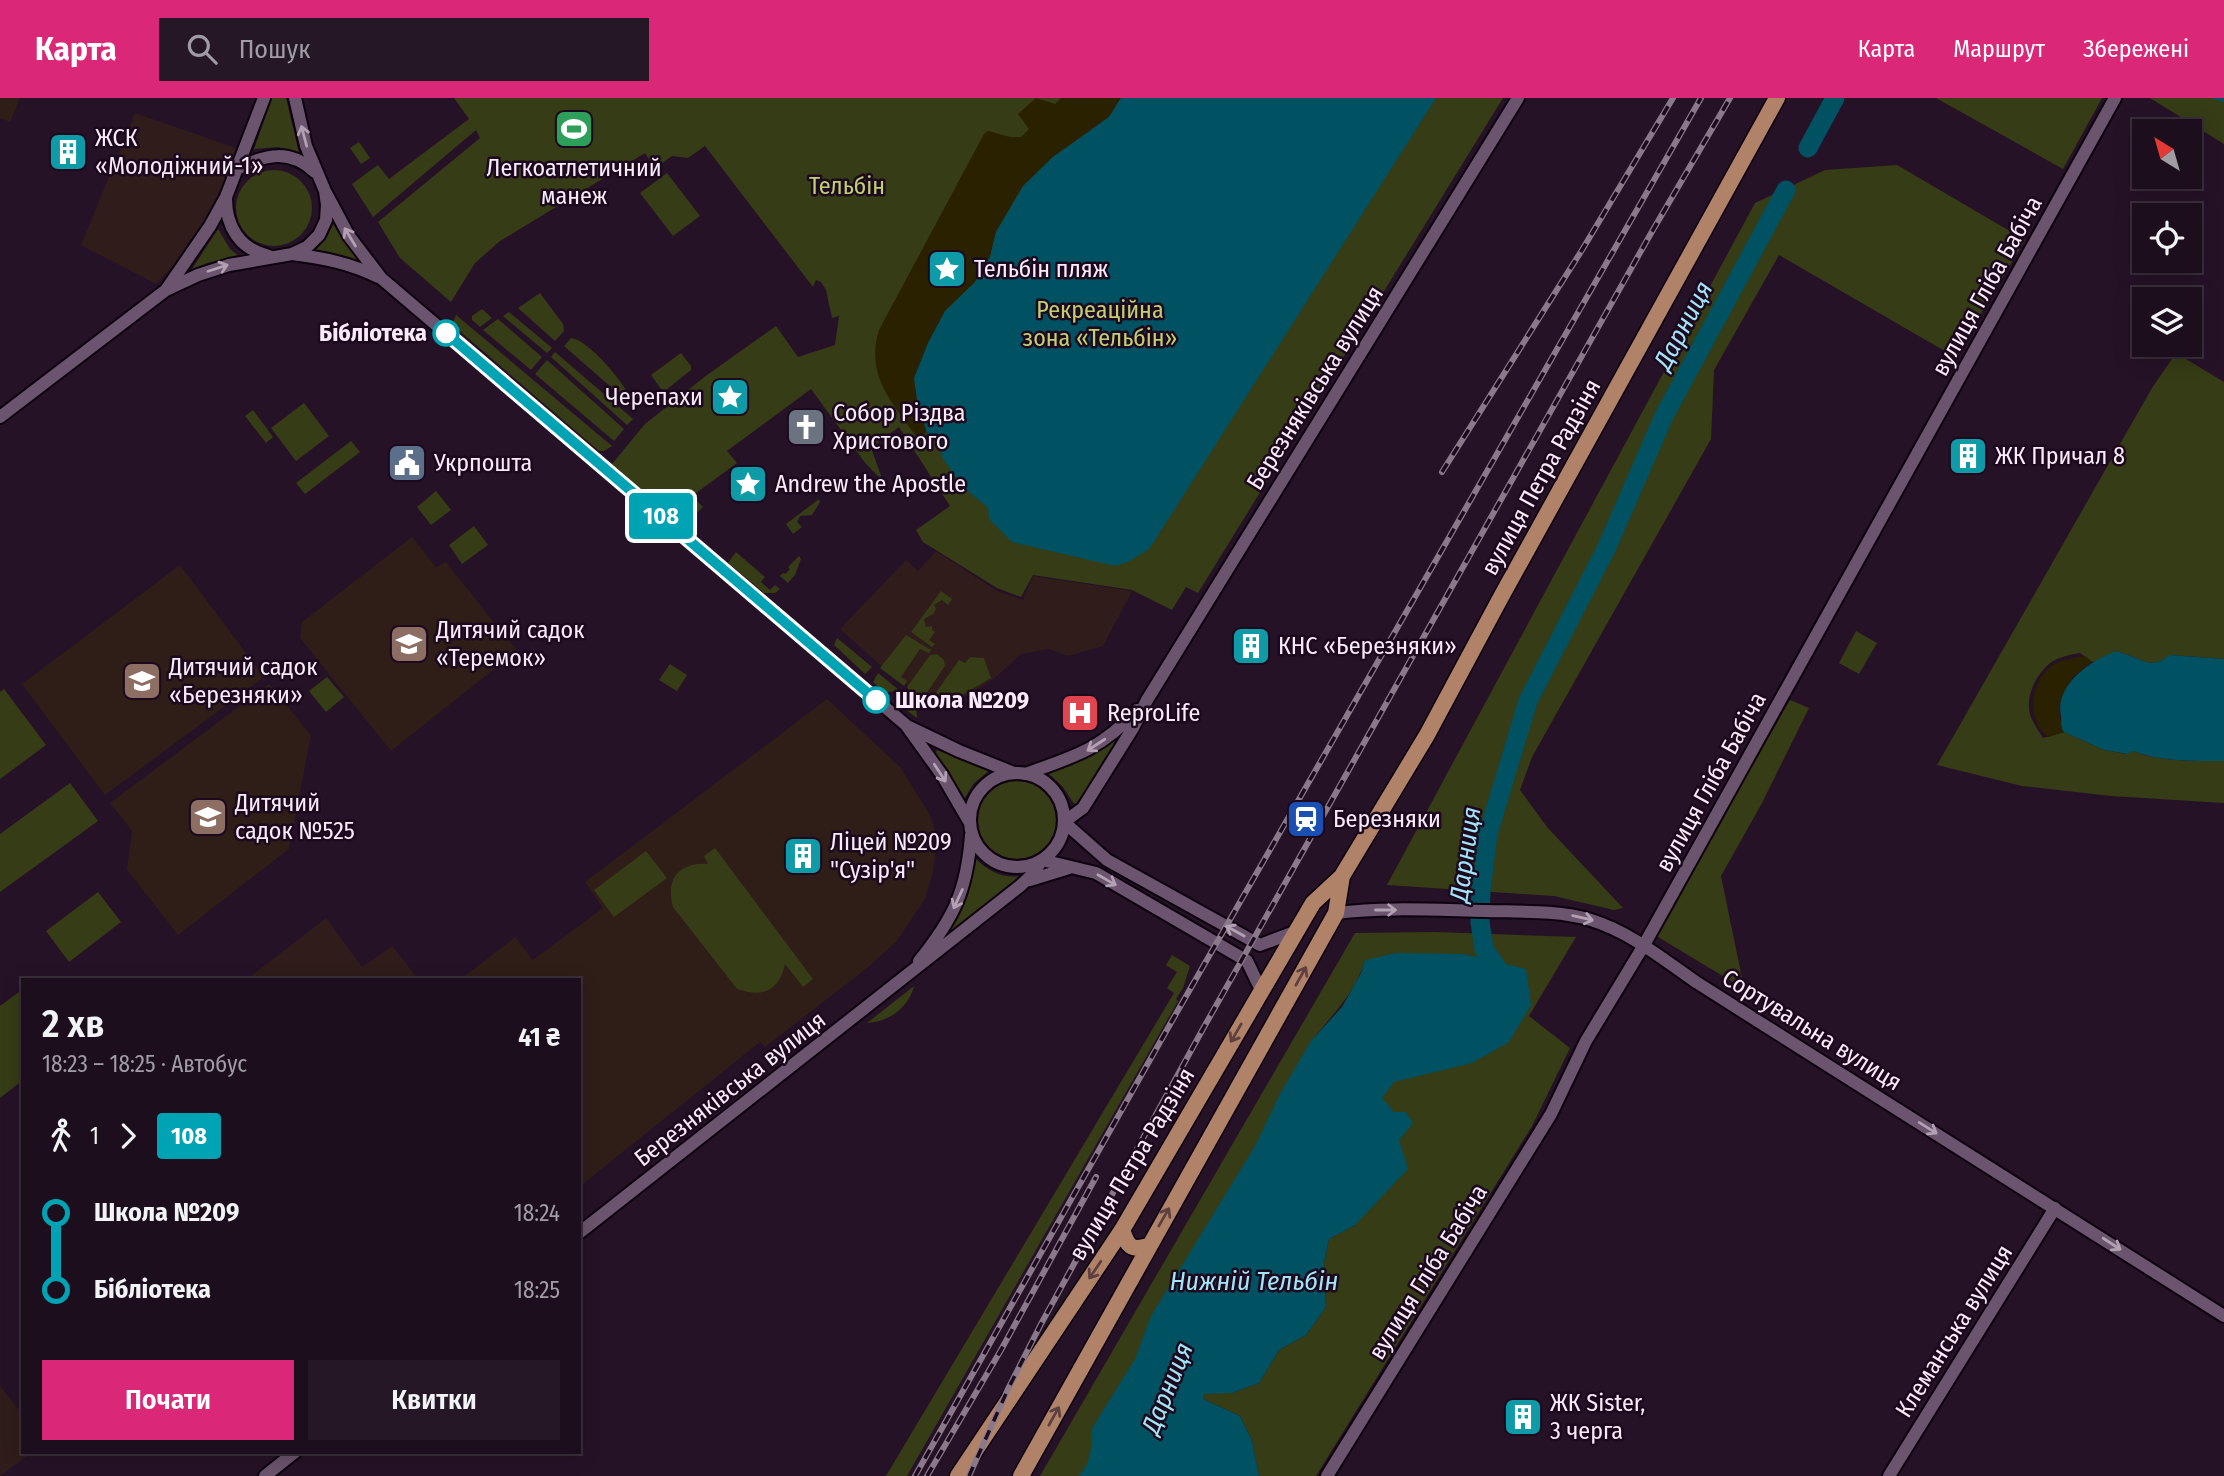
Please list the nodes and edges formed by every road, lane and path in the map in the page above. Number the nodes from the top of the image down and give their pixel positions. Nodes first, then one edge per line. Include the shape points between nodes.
1 (264, 98) edge
2 (295, 98) edge
3 (1518, 98) edge
4 (1777, 98) edge
5 (2115, 98) edge
6 (239, 168) junction
7 (317, 174) junction
8 (326, 191) junction
9 (226, 197) junction
10 (292, 254) junction
11 (274, 257) junction
12 (381, 278) junction
13 (166, 290) junction
14 (0, 417) edge
15 (1147, 700) junction
16 (906, 725) junction
17 (1020, 773) junction
18 (1083, 808) junction
19 (1064, 822) junction
20 (971, 828) junction
21 (1097, 852) junction
22 (1042, 860) junction
23 (1080, 868) junction
24 (1342, 876) junction
25 (1026, 881) junction
26 (1336, 913) junction
27 (1297, 931) junction
28 (1644, 945) junction
29 (906, 977) junction
30 (1261, 990) junction
31 (2055, 1208) junction
32 (1122, 1230) junction
33 (581, 1231) edge
34 (1148, 1245) junction
35 (2224, 1316) edge
36 (292, 1454) edge
37 (265, 1476) edge
38 (958, 1476) edge
39 (1021, 1476) edge
40 (1327, 1476) edge
41 (1889, 1476) edge

1 - 6 street
7 -> 2 street
3 - 15 street, Березняківська вулиця
4 - 24 main road, вулиця Петра Радзіня via 1427,735
5 - 28 street, вулиця Гліба Бабіча
6 - 7 street via 258,158 284,155
6 - 9 street
7 - 8 street
8 - 10 street via 326,220 318,235
12 -> 8 street via 349,236
9 - 11 street via 236,236 253,250
9 - 13 street
10 - 11 street
10 - 12 street via 355,265
13 -> 11 street via 229,265
12 - 16 street
13 - 14 street
15 -> 17 street, Березняківська вулиця via 1121,727 1086,752
15 - 18 street, Березняківська вулиця
16 - 17 street
16 -> 20 street via 942,775
17 - 19 street via 1044,782 1055,793
17 - 20 street via 999,777 982,789 974,802
18 - 19 street, Березняківська вулиця
18 - 21 street via 1082,827
19 - 21 street
19 - 22 street via 1058,844
20 - 22 street via 980,849 998,863 1020,867
20 -> 29 street, Березняківська вулиця via 967,874 958,900
27 -> 21 street via 1260,945
22 - 23 street
22 - 25 street, Березняківська вулиця
23 - 25 street
23 -> 30 street via 1247,961
24 - 26 main road, вулиця Петра Радзіня
24 - 27 main road, вулиця Петра Радзіня via 1313,903
25 - 29 street, Березняківська вулиця
26 -> 28 street, Сортувальна вулиця via 1563,914 1590,919
34 -> 26 main road, вулиця Петра Радзіня
27 - 30 main road, вулиця Петра Радзіня
28 -> 31 street, Сортувальна вулиця
28 - 40 street, вулиця Гліба Бабіча via 1586,1041 1551,1114
29 - 33 street, Березняківська вулиця
30 -> 32 main road, вулиця Петра Радзіня
31 -> 35 street, Сортувальна вулиця
31 - 41 street, Клеманська вулиця
32 - 34 main road via 1131,1247
32 -> 38 main road, вулиця Петра Радзіня
39 -> 34 main road, вулиця Петра Радзіня
36 - 37 street

